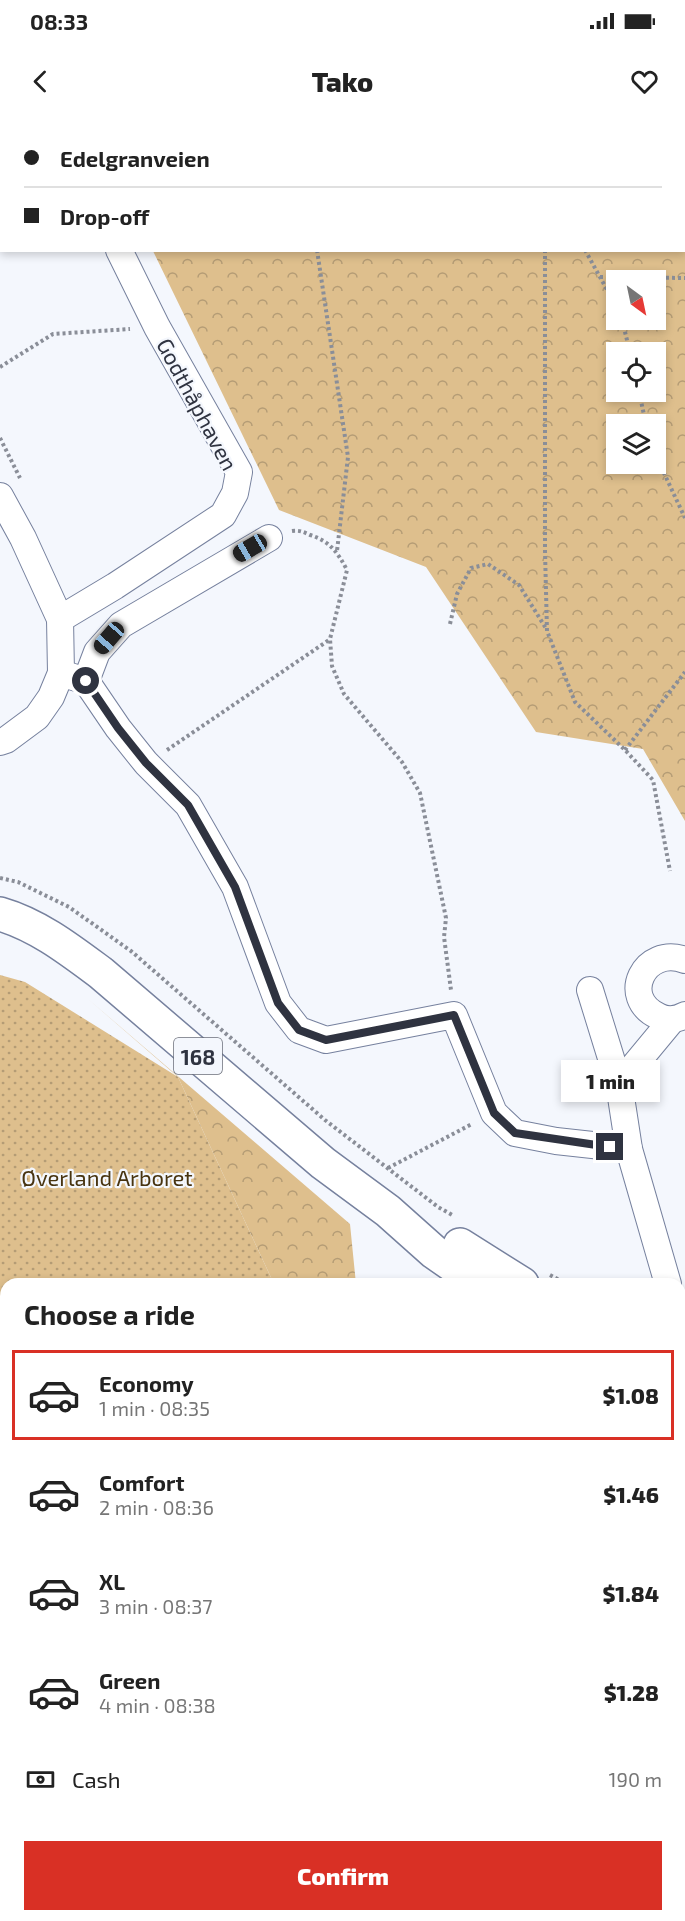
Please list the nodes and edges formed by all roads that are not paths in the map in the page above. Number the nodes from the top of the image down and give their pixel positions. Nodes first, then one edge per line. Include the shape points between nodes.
1 (120, 252) edge
2 (0, 496) edge
3 (269, 538) road end
4 (60, 619) junction
5 (61, 673) junction
6 (86, 681) junction
7 (0, 742) edge
8 (0, 914) edge
9 (685, 960) edge
10 (590, 990) dead end
11 (679, 1017) edge
12 (619, 1083) junction
13 (629, 1149) junction
14 (388, 1211) junction
15 (471, 1278) edge
16 (534, 1278) edge
17 (666, 1278) edge

1 - 4 street, Godthåphaven via 157,327 239,472 235,493 223,515
2 - 4 street
3 - 6 street via 121,625 97,652
4 - 5 street
5 - 6 street
5 - 7 street via 37,717
6 - 13 street via 146,763 188,805 235,887 278,1003 299,1030 326,1040 454,1015 494,1113 515,1133
8 - 14 main road, 168 via 66,946 323,1163
9 - 11 street via 656,960 641,975 639,986 639,996 652,1014
10 - 12 street
11 - 12 street
12 - 13 street
13 - 17 street
14 - 15 main road, 168 via 434,1252
14 - 16 main road, 168

